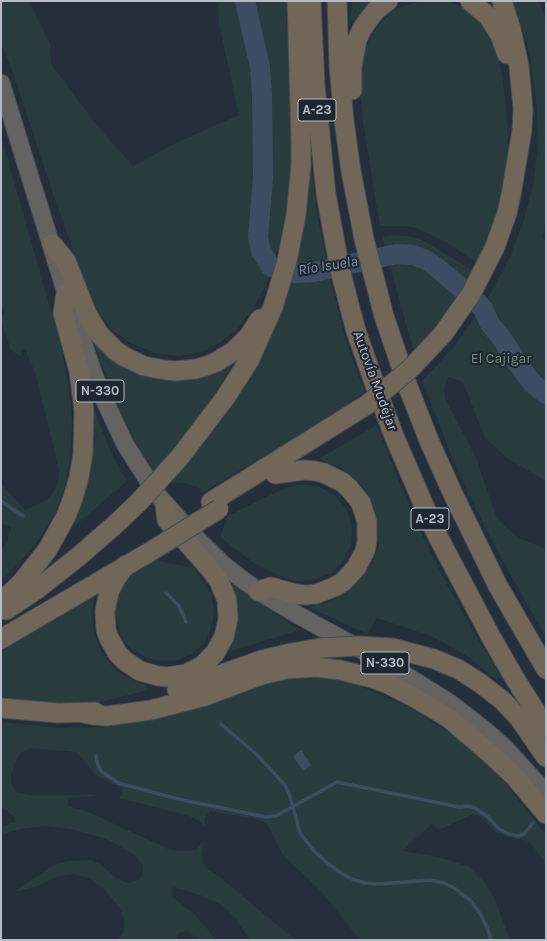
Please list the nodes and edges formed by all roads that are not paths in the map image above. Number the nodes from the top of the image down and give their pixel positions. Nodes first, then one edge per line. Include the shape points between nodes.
1 (297, 1) edge
2 (311, 1) edge
3 (337, 1) edge
4 (388, 1) edge
5 (470, 1) edge
6 (502, 1) edge
7 (1, 83) edge
8 (519, 151) junction
9 (354, 190) junction
10 (52, 244) junction
11 (66, 293) junction
12 (273, 307) junction
13 (368, 404) junction
14 (275, 474) junction
15 (166, 505) junction
16 (215, 505) junction
17 (144, 549) junction
18 (126, 565) junction
19 (258, 591) junction
20 (1, 602) edge
21 (1, 613) edge
22 (1, 627) edge
23 (1, 639) edge
24 (546, 669) edge
25 (1, 708) edge
26 (83, 713) junction
27 (546, 728) edge
28 (546, 757) edge
29 (546, 793) edge
30 (546, 814) edge

1 - 12 highway via 301,143 298,191 292,238
2 - 27 highway, Autovía Mudéjar / A-23 via 318,130 330,219 346,296 363,351 384,411 435,530 491,637
3 - 9 highway, Autovía Mudéjar / A-23 via 342,101
4 - 9 highway via 376,10 362,29 354,51 352,97 362,179
5 - 8 highway via 484,12 494,26 508,57 516,96
6 - 8 highway via 515,47 522,88
7 - 10 highway
8 - 13 highway, bridge via 507,213 495,247 471,294 443,334 410,369
9 - 24 highway, Autovía Mudéjar / A-23 via 376,289 408,387 430,443 452,494 498,586
10 - 11 highway, N-330
10 - 12 highway via 66,261 87,314 100,334 125,357 154,369 196,369 216,362 242,344 263,313
11 - 15 highway, N-330 via 113,421 135,461
11 - 20 highway via 63,313 78,371 84,411 83,454 79,477 66,516 48,549 22,582
12 - 21 highway, bridge via 259,341 239,378 214,414 160,480 118,522 57,574
13 - 14 highway via 347,428
13 - 16 highway
14 - 16 highway
14 - 19 highway via 315,471 342,482 361,503 367,522 367,541 356,568 343,582 334,587 306,595 270,587
15 - 18 highway via 167,520 211,570 219,581 226,600 228,619 224,637 215,653 202,666 181,675 158,676 140,671 118,654 109,638 105,612 109,592
15 - 19 highway, N-330 via 209,551
16 - 17 highway, bridge
17 - 18 highway
17 - 22 highway
18 - 23 highway
19 - 29 highway, N-330 via 402,672 450,703 504,747
25 - 26 highway
26 - 28 highway, bridge via 126,706 262,660 291,653 320,648 359,646 392,648 446,664 480,683 502,700 519,718
26 - 30 highway via 107,716 151,710 204,696 261,675 286,669 317,667 340,670 388,684 450,719 494,756

